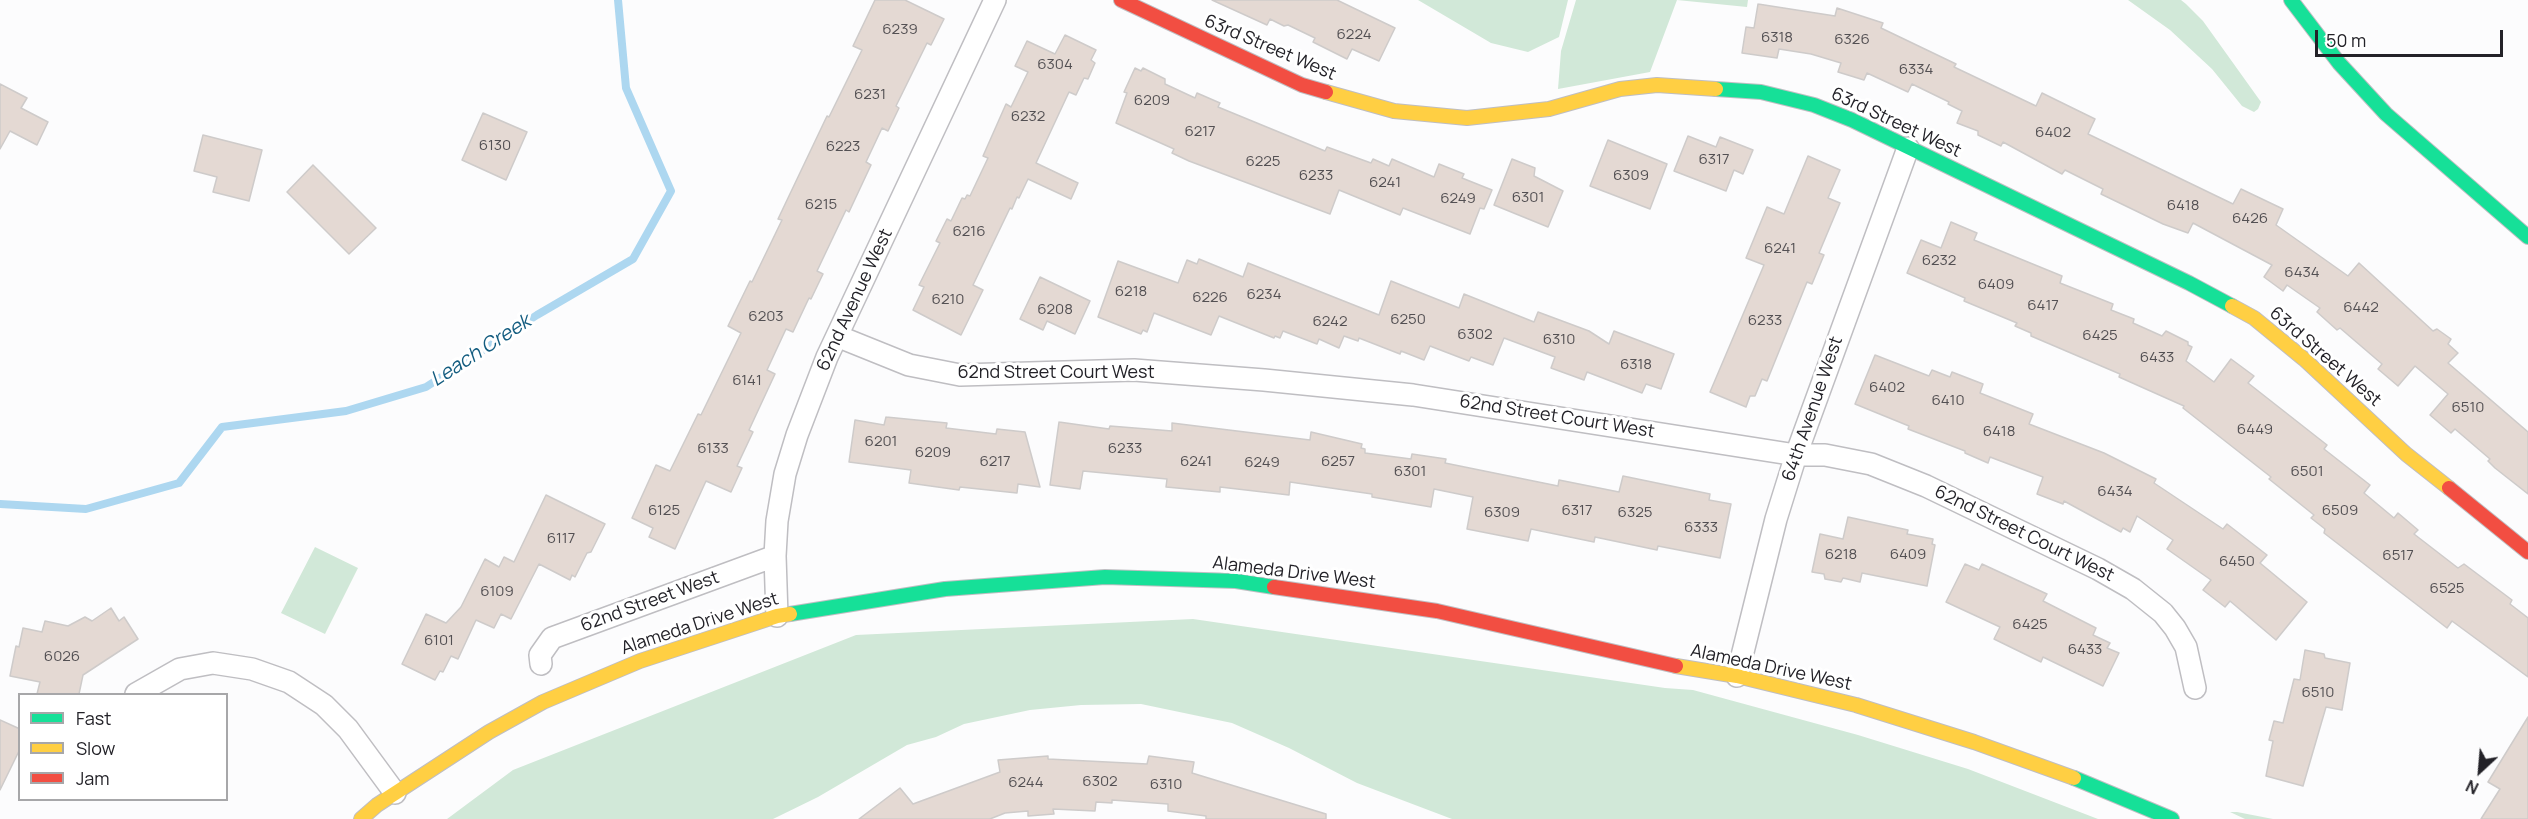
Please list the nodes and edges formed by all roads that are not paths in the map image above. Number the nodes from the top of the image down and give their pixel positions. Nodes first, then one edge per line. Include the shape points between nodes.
1 (995, 0) edge
2 (1121, 0) edge
3 (2291, 0) edge
4 (1908, 148) junction
5 (2528, 237) edge
6 (837, 336) junction
7 (1796, 455) junction
8 (2528, 552) edge
9 (775, 556) junction
10 (777, 616) junction
11 (541, 664) dead end
12 (1737, 676) junction
13 (2195, 688) dead end
14 (138, 693) edge
15 (395, 793) junction
16 (361, 819) edge
17 (2172, 819) edge

1 - 6 street, 62nd Avenue West
2 - 4 street, 63rd Street West via 1302,85 1394,111 1467,118 1549,109 1620,89 1657,85 1709,87 1761,92 1814,105
3 - 5 street via 2339,63 2386,114
4 - 7 street, 64th Avenue West
4 - 8 street, 63rd Street West via 2254,318 2406,454
6 - 7 street, 62nd Street Court West via 909,365 960,375 1134,370 1264,380 1413,395
6 - 9 street, 62nd Avenue West via 813,390 785,474
7 - 12 street, 64th Avenue West
7 - 13 street, 62nd Street Court West via 1825,455 1871,464 1926,486 2098,569 2163,613 2186,647
9 - 10 street, 62nd Avenue West
9 - 11 street, 62nd Street West via 552,638 540,656
10 - 12 street, Alameda Drive West via 945,588 1105,577 1236,581 1437,610 1658,663
10 - 15 street, Alameda Drive West via 591,680 489,732
12 - 17 street, Alameda Drive West via 1856,705 1974,742
14 - 15 street via 180,669 213,663 252,669 289,682 324,705 348,729
15 - 16 street, Alameda Drive West

